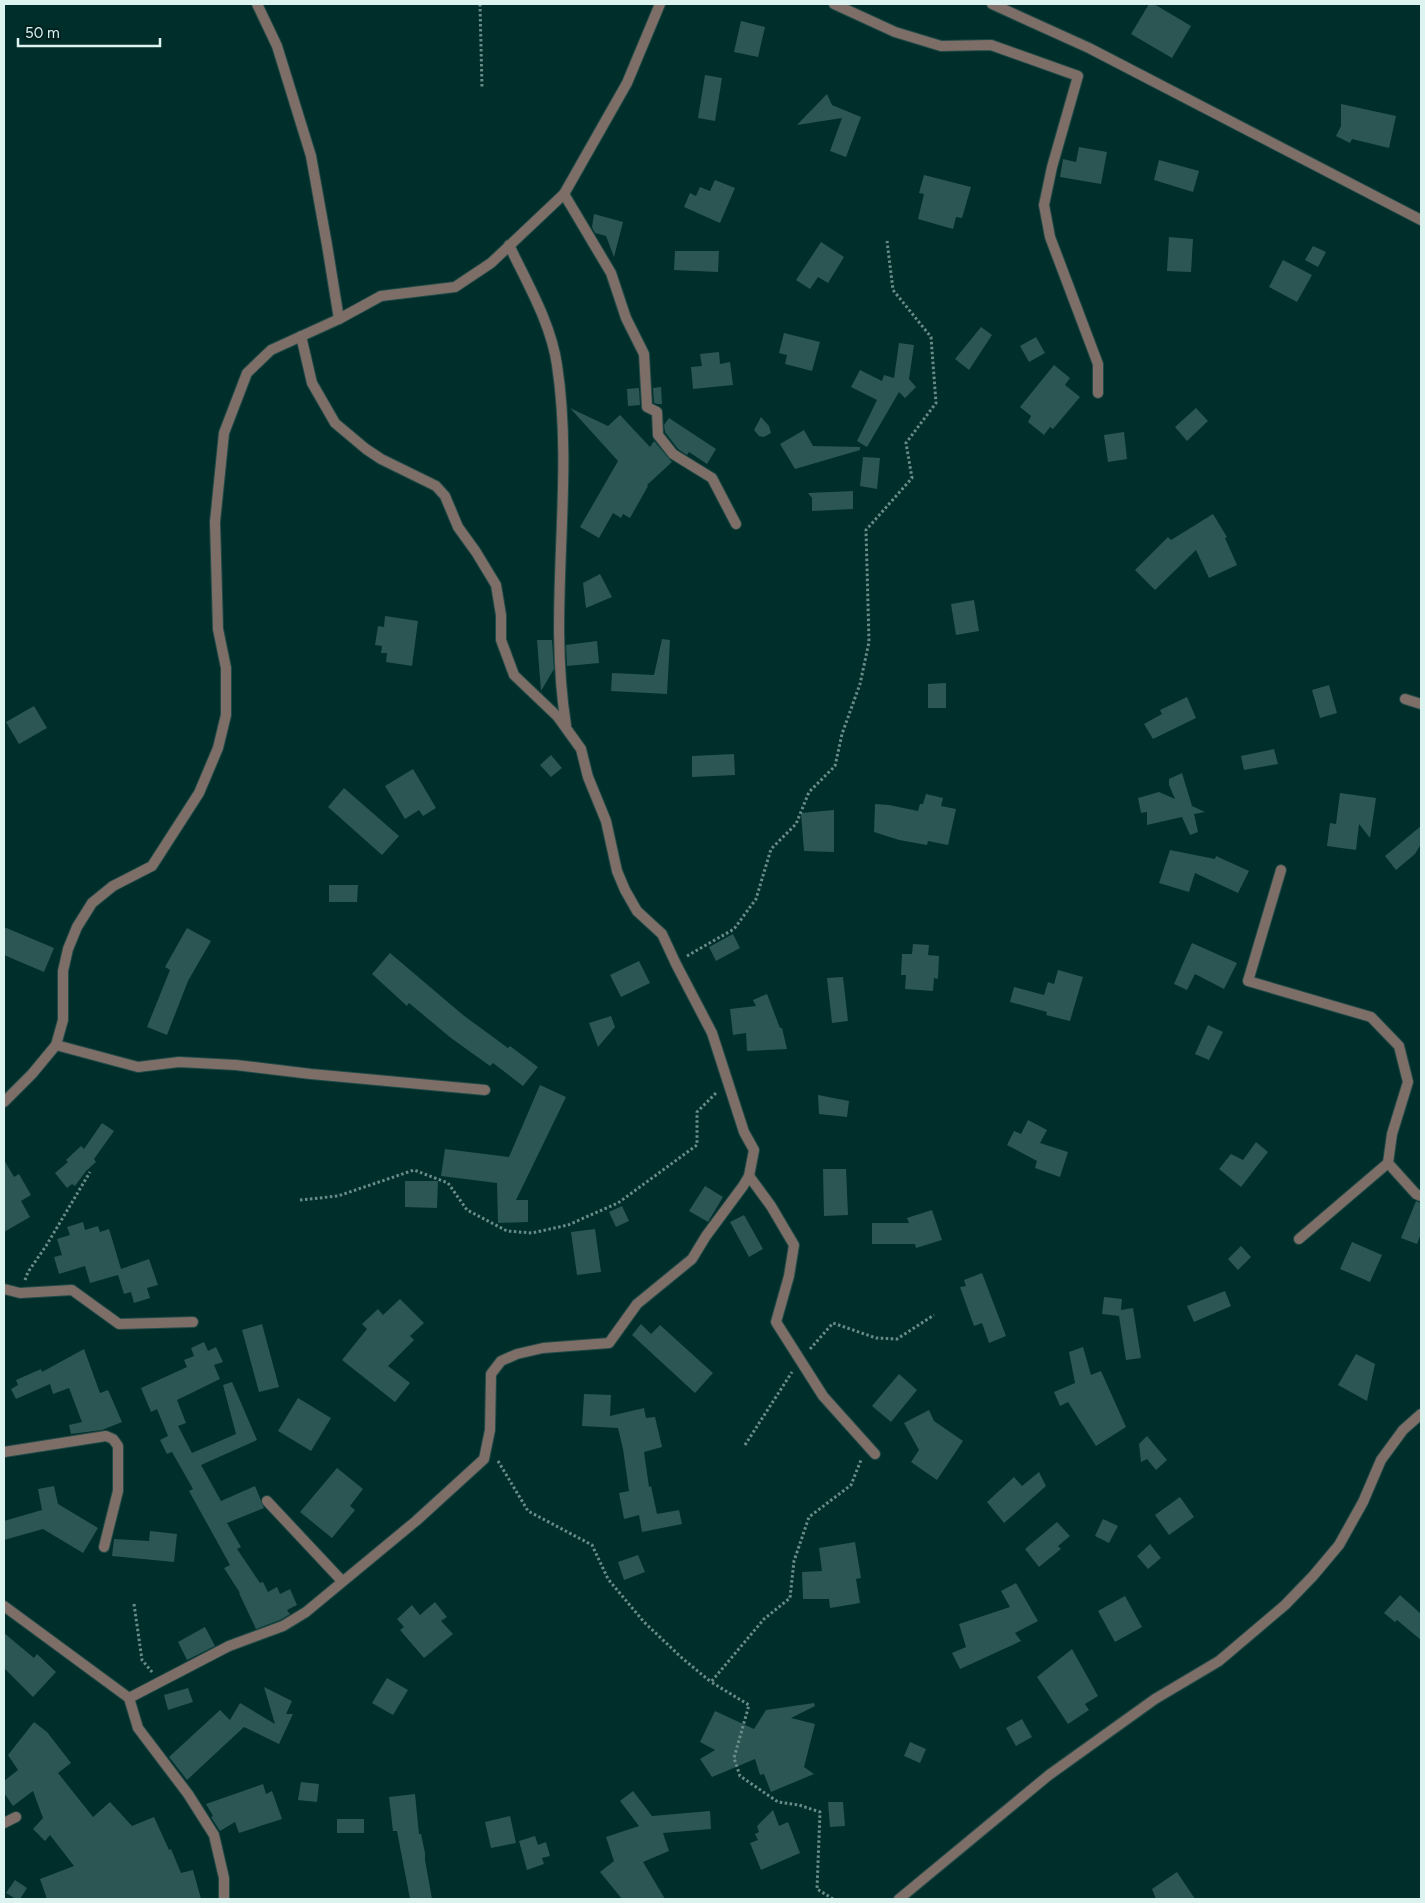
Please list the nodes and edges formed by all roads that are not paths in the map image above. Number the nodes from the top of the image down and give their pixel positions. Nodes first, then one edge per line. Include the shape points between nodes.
1 (257, 4) edge
2 (660, 4) edge
3 (834, 4) edge
4 (992, 4) edge
5 (564, 194) junction
6 (1421, 220) edge
7 (509, 245) junction
8 (339, 319) junction
9 (300, 336) junction
10 (1098, 393) dead end
11 (736, 524) dead end
12 (1405, 699) dead end
13 (1421, 704) edge
14 (567, 729) junction
15 (1281, 870) dead end
16 (56, 1045) junction
17 (485, 1090) dead end
18 (4, 1102) edge
19 (1388, 1163) junction
20 (749, 1176) junction
21 (1421, 1196) edge
22 (1299, 1239) dead end
23 (4, 1289) edge
24 (193, 1322) dead end
25 (1421, 1414) edge
26 (4, 1452) edge
27 (875, 1454) dead end
28 (267, 1502) dead end
29 (104, 1547) dead end
30 (342, 1581) junction
31 (4, 1606) edge
32 (129, 1698) junction
33 (16, 1817) dead end
34 (4, 1823) edge
35 (224, 1899) edge
36 (899, 1899) edge

1 - 8 street via 277,46 311,156
2 - 5 street via 627,83
3 - 10 street via 895,32 941,46 992,45 1078,76 1044,205 1050,237 1098,364
4 - 6 street via 1089,48
5 - 7 street
5 - 11 street via 611,273 626,318 644,354 647,407 658,412 658,436 673,454 712,478
7 - 8 street via 491,263 455,287 381,296
7 - 14 street via 545,324 557,363 563,429 559,593 561,679
8 - 9 street
9 - 14 street via 312,383 336,423 366,449 436,486 445,496 458,527 496,585 501,640 514,676
9 - 16 street via 271,350 247,373 224,433 215,522 218,629 226,668 226,715 218,748 199,793 152,866 113,886 92,902 77,927 63,971 63,1020
12 - 13 street
14 - 20 street via 581,749 588,777 606,821 624,890 637,910 662,934 712,1033 744,1132 754,1150
15 - 19 street via 1248,981 1371,1017 1399,1046 1408,1082 1392,1134
16 - 17 street via 138,1067 179,1062 236,1065
16 - 18 street
19 - 21 street
19 - 22 street
20 - 27 street via 794,1245 776,1322 823,1396
20 - 30 street via 692,1259 637,1304 609,1343 543,1348 501,1361 491,1374 490,1430 484,1459 416,1521
23 - 24 street via 20,1292 72,1290 119,1324
25 - 36 street via 1403,1430 1381,1460 1364,1502 1338,1545 1314,1576 1285,1605 1219,1661 1155,1699 1049,1775
26 - 29 street via 106,1436 113,1439 118,1446 118,1491
28 - 30 street
30 - 32 street via 306,1612 283,1626 229,1646
31 - 32 street
32 - 35 street via 138,1728 188,1794 214,1835 224,1878
33 - 34 street

